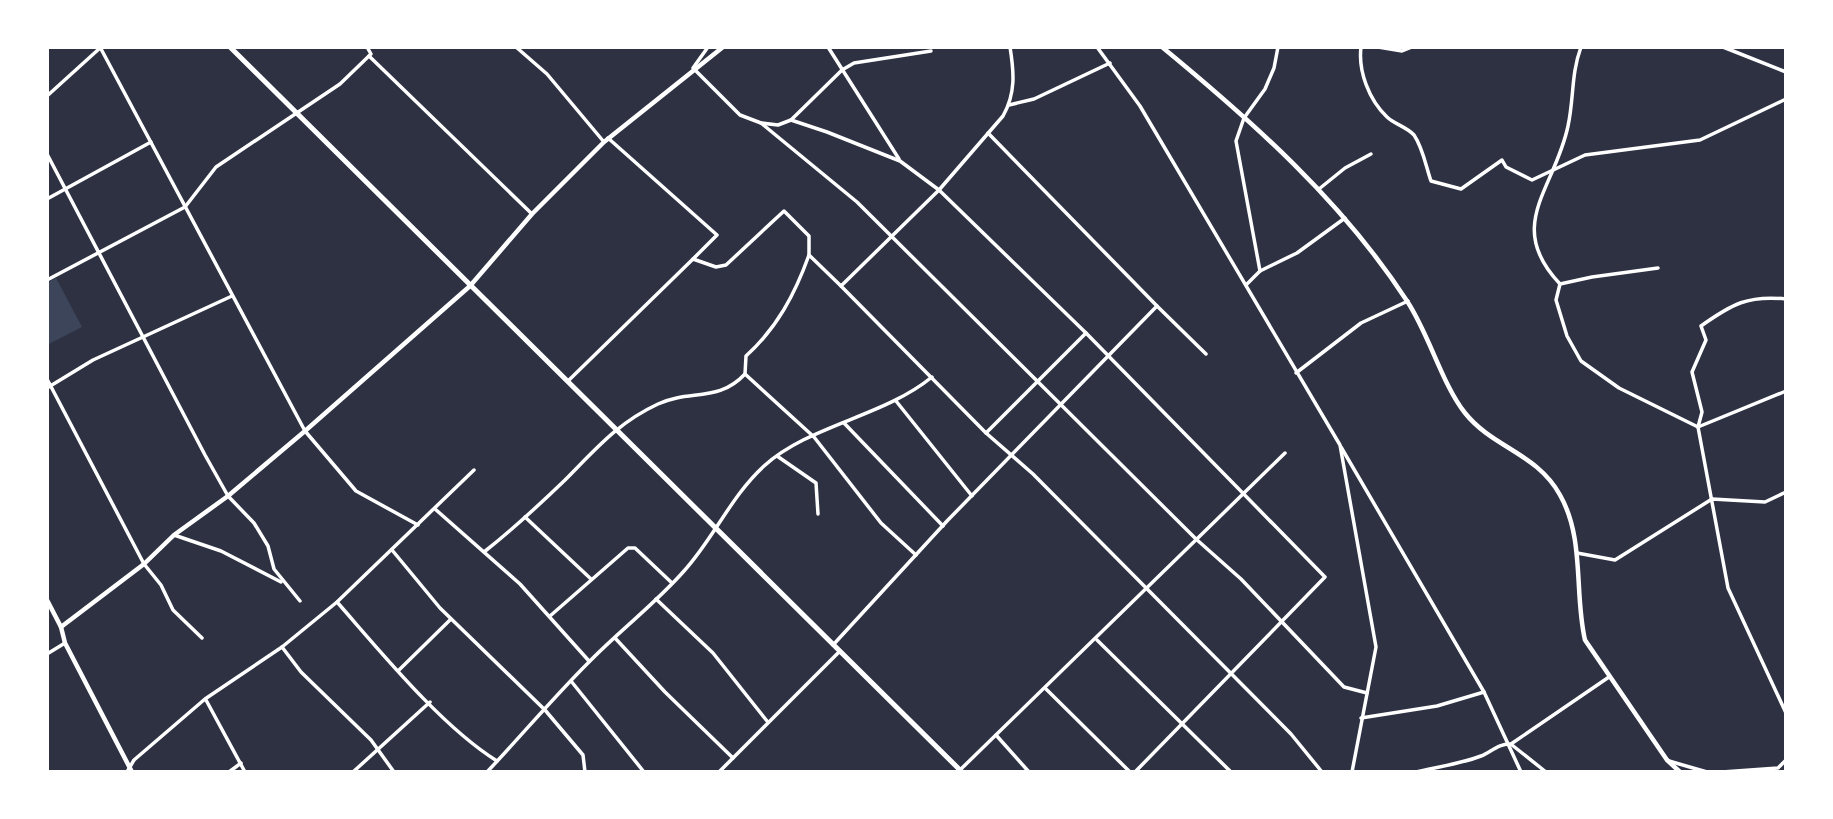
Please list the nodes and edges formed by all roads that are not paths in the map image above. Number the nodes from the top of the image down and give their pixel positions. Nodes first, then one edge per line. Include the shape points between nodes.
1 (101, 47) edge
2 (230, 47) edge
3 (367, 47) edge
4 (516, 47) edge
5 (708, 47) edge
6 (723, 47) edge
7 (828, 47) edge
8 (1010, 47) edge
9 (1097, 47) edge
10 (1161, 47) edge
11 (1278, 47) edge
12 (1361, 47) edge
13 (1378, 47) edge
14 (1412, 47) edge
15 (1581, 47) edge
16 (1723, 47) edge
17 (930, 51) dead end
18 (369, 56) junction
19 (1110, 63) junction
20 (693, 68) junction
21 (842, 70) junction
22 (1786, 72) edge
23 (47, 96) edge
24 (1786, 99) edge
25 (1009, 105) junction
26 (298, 113) junction
27 (1244, 118) junction
28 (791, 120) junction
29 (761, 123) junction
30 (988, 133) junction
31 (606, 140) junction
32 (151, 142) junction
33 (47, 154) edge
34 (1371, 154) dead end
35 (900, 161) junction
36 (1553, 169) junction
37 (66, 189) junction
38 (1319, 189) junction
39 (939, 190) junction
40 (47, 199) edge
41 (185, 207) junction
42 (532, 214) junction
43 (1345, 218) junction
44 (892, 236) junction
45 (99, 252) junction
46 (809, 255) junction
47 (693, 260) junction
48 (1658, 268) dead end
49 (1261, 271) junction
50 (47, 280) edge
51 (1560, 284) junction
52 (1246, 285) junction
53 (470, 286) junction
54 (841, 286) junction
55 (232, 296) junction
56 (1786, 299) edge
57 (1408, 302) junction
58 (1157, 306) junction
59 (1086, 333) junction
60 (144, 339) junction
61 (1206, 354) dead end
62 (1107, 358) junction
63 (1296, 373) junction
64 (745, 374) junction
65 (932, 377) junction
66 (47, 379) edge
67 (568, 381) junction
68 (1037, 382) junction
69 (49, 387) edge
70 (1786, 391) edge
71 (896, 401) junction
72 (1062, 405) junction
73 (844, 423) junction
74 (1699, 427) junction
75 (616, 428) junction
76 (306, 431) junction
77 (986, 433) junction
78 (814, 437) junction
79 (1340, 445) junction
80 (1285, 453) dead end
81 (1012, 456) junction
82 (777, 457) junction
83 (474, 470) dead end
84 (1244, 492) junction
85 (1786, 492) edge
86 (228, 496) junction
87 (972, 496) junction
88 (1712, 499) junction
89 (435, 509) junction
90 (818, 514) dead end
91 (525, 517) junction
92 (418, 525) junction
93 (943, 526) junction
94 (716, 531) junction
95 (174, 535) junction
96 (1196, 539) junction
97 (392, 550) junction
98 (484, 552) junction
99 (1577, 553) junction
100 (916, 555) junction
101 (144, 564) junction
102 (591, 579) junction
103 (284, 583) junction
104 (672, 583) junction
105 (1145, 589) junction
106 (656, 599) junction
107 (47, 600) edge
108 (300, 601) dead end
109 (337, 602) junction
110 (550, 616) junction
111 (450, 619) junction
112 (1282, 623) junction
113 (61, 627) junction
114 (202, 638) dead end
115 (615, 638) junction
116 (1097, 640) junction
117 (65, 643) junction
118 (832, 646) junction
119 (282, 647) junction
120 (838, 653) junction
121 (47, 654) edge
122 (589, 661) junction
123 (398, 670) junction
124 (1231, 674) junction
125 (1609, 677) junction
126 (570, 681) junction
127 (1046, 689) junction
128 (1484, 692) junction
129 (1367, 693) junction
130 (205, 699) junction
131 (1786, 700) edge
132 (430, 702) junction
133 (1782, 705) junction
134 (545, 710) junction
135 (1786, 713) edge
136 (1361, 719) junction
137 (768, 722) junction
138 (1181, 725) junction
139 (996, 735) junction
140 (1511, 744) junction
141 (377, 752) junction
142 (733, 758) junction
143 (1667, 760) junction
144 (1786, 760) edge
145 (497, 761) junction
146 (241, 763) junction
147 (130, 771) edge
148 (960, 771) edge
149 (229, 772) edge
150 (245, 772) edge
151 (353, 772) edge
152 (394, 772) edge
153 (487, 772) edge
154 (585, 772) edge
155 (644, 772) edge
156 (719, 772) edge
157 (1029, 772) edge
158 (1133, 772) edge
159 (1231, 772) edge
160 (1322, 772) edge
161 (1352, 772) edge
162 (1416, 772) edge
163 (1521, 772) edge
164 (1546, 772) edge
165 (1680, 772) edge
166 (1707, 772) edge
167 (1722, 772) edge

1 - 23 street
1 - 32 street
2 - 26 main road
3 - 18 street
4 - 31 street via 547,74
5 - 20 street
6 - 20 street
7 - 21 street
8 - 25 street via 1015,78
9 - 19 street
10 - 27 street
11 - 27 street via 1265,89
12 - 36 street via 1363,71 1374,99 1387,117 1413,133 1431,181 1461,189 1502,160 1506,167 1532,180
13 - 14 street via 1402,51
15 - 36 street via 1573,67 1568,126
16 - 22 street
17 - 21 street via 867,60
18 - 26 street
18 - 42 street
19 - 25 street via 1034,99
19 - 52 street
20 - 29 street via 740,115
20 - 31 street
21 - 28 street
21 - 35 street
24 - 36 street via 1700,140 1585,155
25 - 30 street
26 - 41 street via 216,167
26 - 53 main road
27 - 38 street
27 - 49 street via 1236,141 1237,156
28 - 29 street via 778,125
28 - 35 street
29 - 44 street
30 - 39 street
30 - 58 street
31 - 42 street
31 - 47 street via 717,235
32 - 37 street
32 - 41 street
33 - 37 street
34 - 38 street
35 - 39 street
36 - 51 street via 1533,222 1539,255
37 - 40 street
37 - 45 street
38 - 43 street
39 - 44 street
39 - 59 street
41 - 45 street
41 - 55 street
42 - 53 street
43 - 49 street via 1297,253
43 - 57 street
44 - 54 street
44 - 68 street
45 - 50 street
45 - 60 street
46 - 47 street via 809,236 784,211 726,265
46 - 54 street
46 - 64 street via 778,323 746,356
47 - 67 street
48 - 51 street
49 - 52 street
51 - 74 street via 1556,300 1581,361 1619,388
52 - 63 street
53 - 67 main road
53 - 76 street
54 - 65 street
55 - 60 street
55 - 76 street
56 - 74 street via 1761,296 1745,300 1701,326 1706,340 1692,372 1702,412
57 - 63 street via 1361,323
57 - 99 street via 1465,413 1483,431 1528,458 1560,495
58 - 61 street
58 - 62 street
59 - 62 street
59 - 68 street
60 - 69 street via 93,360
60 - 86 street
62 - 72 street
62 - 84 street
63 - 79 street
64 - 75 street via 727,390 673,397
64 - 78 street
65 - 71 street
65 - 77 street
66 - 69 street
67 - 75 main road
68 - 72 street
68 - 77 street
69 - 101 street
70 - 74 street
71 - 73 street
71 - 87 street
72 - 81 street
72 - 96 street
73 - 78 street
73 - 93 street
74 - 88 street
75 - 91 street
75 - 94 main road
76 - 86 street
76 - 92 street via 356,491
77 - 81 street
78 - 82 street
78 - 100 street via 881,523
79 - 128 street
79 - 129 street via 1376,647
80 - 84 street
81 - 87 street
81 - 105 street
82 - 90 street via 816,483
82 - 94 street via 730,503
83 - 89 street
84 - 96 street
84 - 112 street via 1325,577
85 - 88 street via 1765,502
86 - 95 street
86 - 103 street via 254,523
87 - 93 street
88 - 99 street via 1615,560
88 - 133 street via 1728,588
89 - 92 street
89 - 98 street
91 - 98 street
91 - 102 street
92 - 97 street
93 - 100 street
94 - 104 street
94 - 118 main road
95 - 101 street
95 - 103 street via 221,551
96 - 105 street
96 - 112 street
97 - 109 street
97 - 111 street
98 - 110 street
99 - 125 street via 1585,640
100 - 118 street
101 - 113 street
101 - 114 street via 173,610
102 - 104 street via 616,556 635,548
102 - 110 street
103 - 108 street
104 - 106 street
105 - 116 street
105 - 124 street
106 - 115 street
106 - 137 street via 713,653
107 - 113 street
109 - 119 street
109 - 123 street
110 - 122 street
111 - 123 street
111 - 134 street
112 - 124 street
112 - 129 street via 1344,687
113 - 117 street
115 - 122 street
115 - 142 street
116 - 127 street
116 - 138 street
117 - 121 street
117 - 147 street
118 - 120 main road
119 - 130 street
119 - 141 street via 301,672 371,740
120 - 137 street
120 - 148 main road
122 - 126 street
123 - 132 street
124 - 138 street
124 - 160 street
125 - 140 street
125 - 143 street
126 - 134 street
126 - 155 street
127 - 139 street
127 - 158 street
128 - 136 street via 1437,706
128 - 140 street
129 - 136 street
130 - 146 street
130 - 147 street via 134,760
131 - 133 street
132 - 141 street
132 - 145 street via 475,747
133 - 135 street
134 - 145 street
134 - 154 street via 583,755
136 - 161 street
137 - 142 street
138 - 158 street
138 - 159 street
139 - 148 street
139 - 157 street
140 - 162 street via 1453,765
140 - 163 street
140 - 164 street
141 - 151 street
141 - 152 street
142 - 156 street
143 - 165 street
143 - 166 street
144 - 167 street via 1778,768
145 - 153 street
146 - 149 street
146 - 150 street

